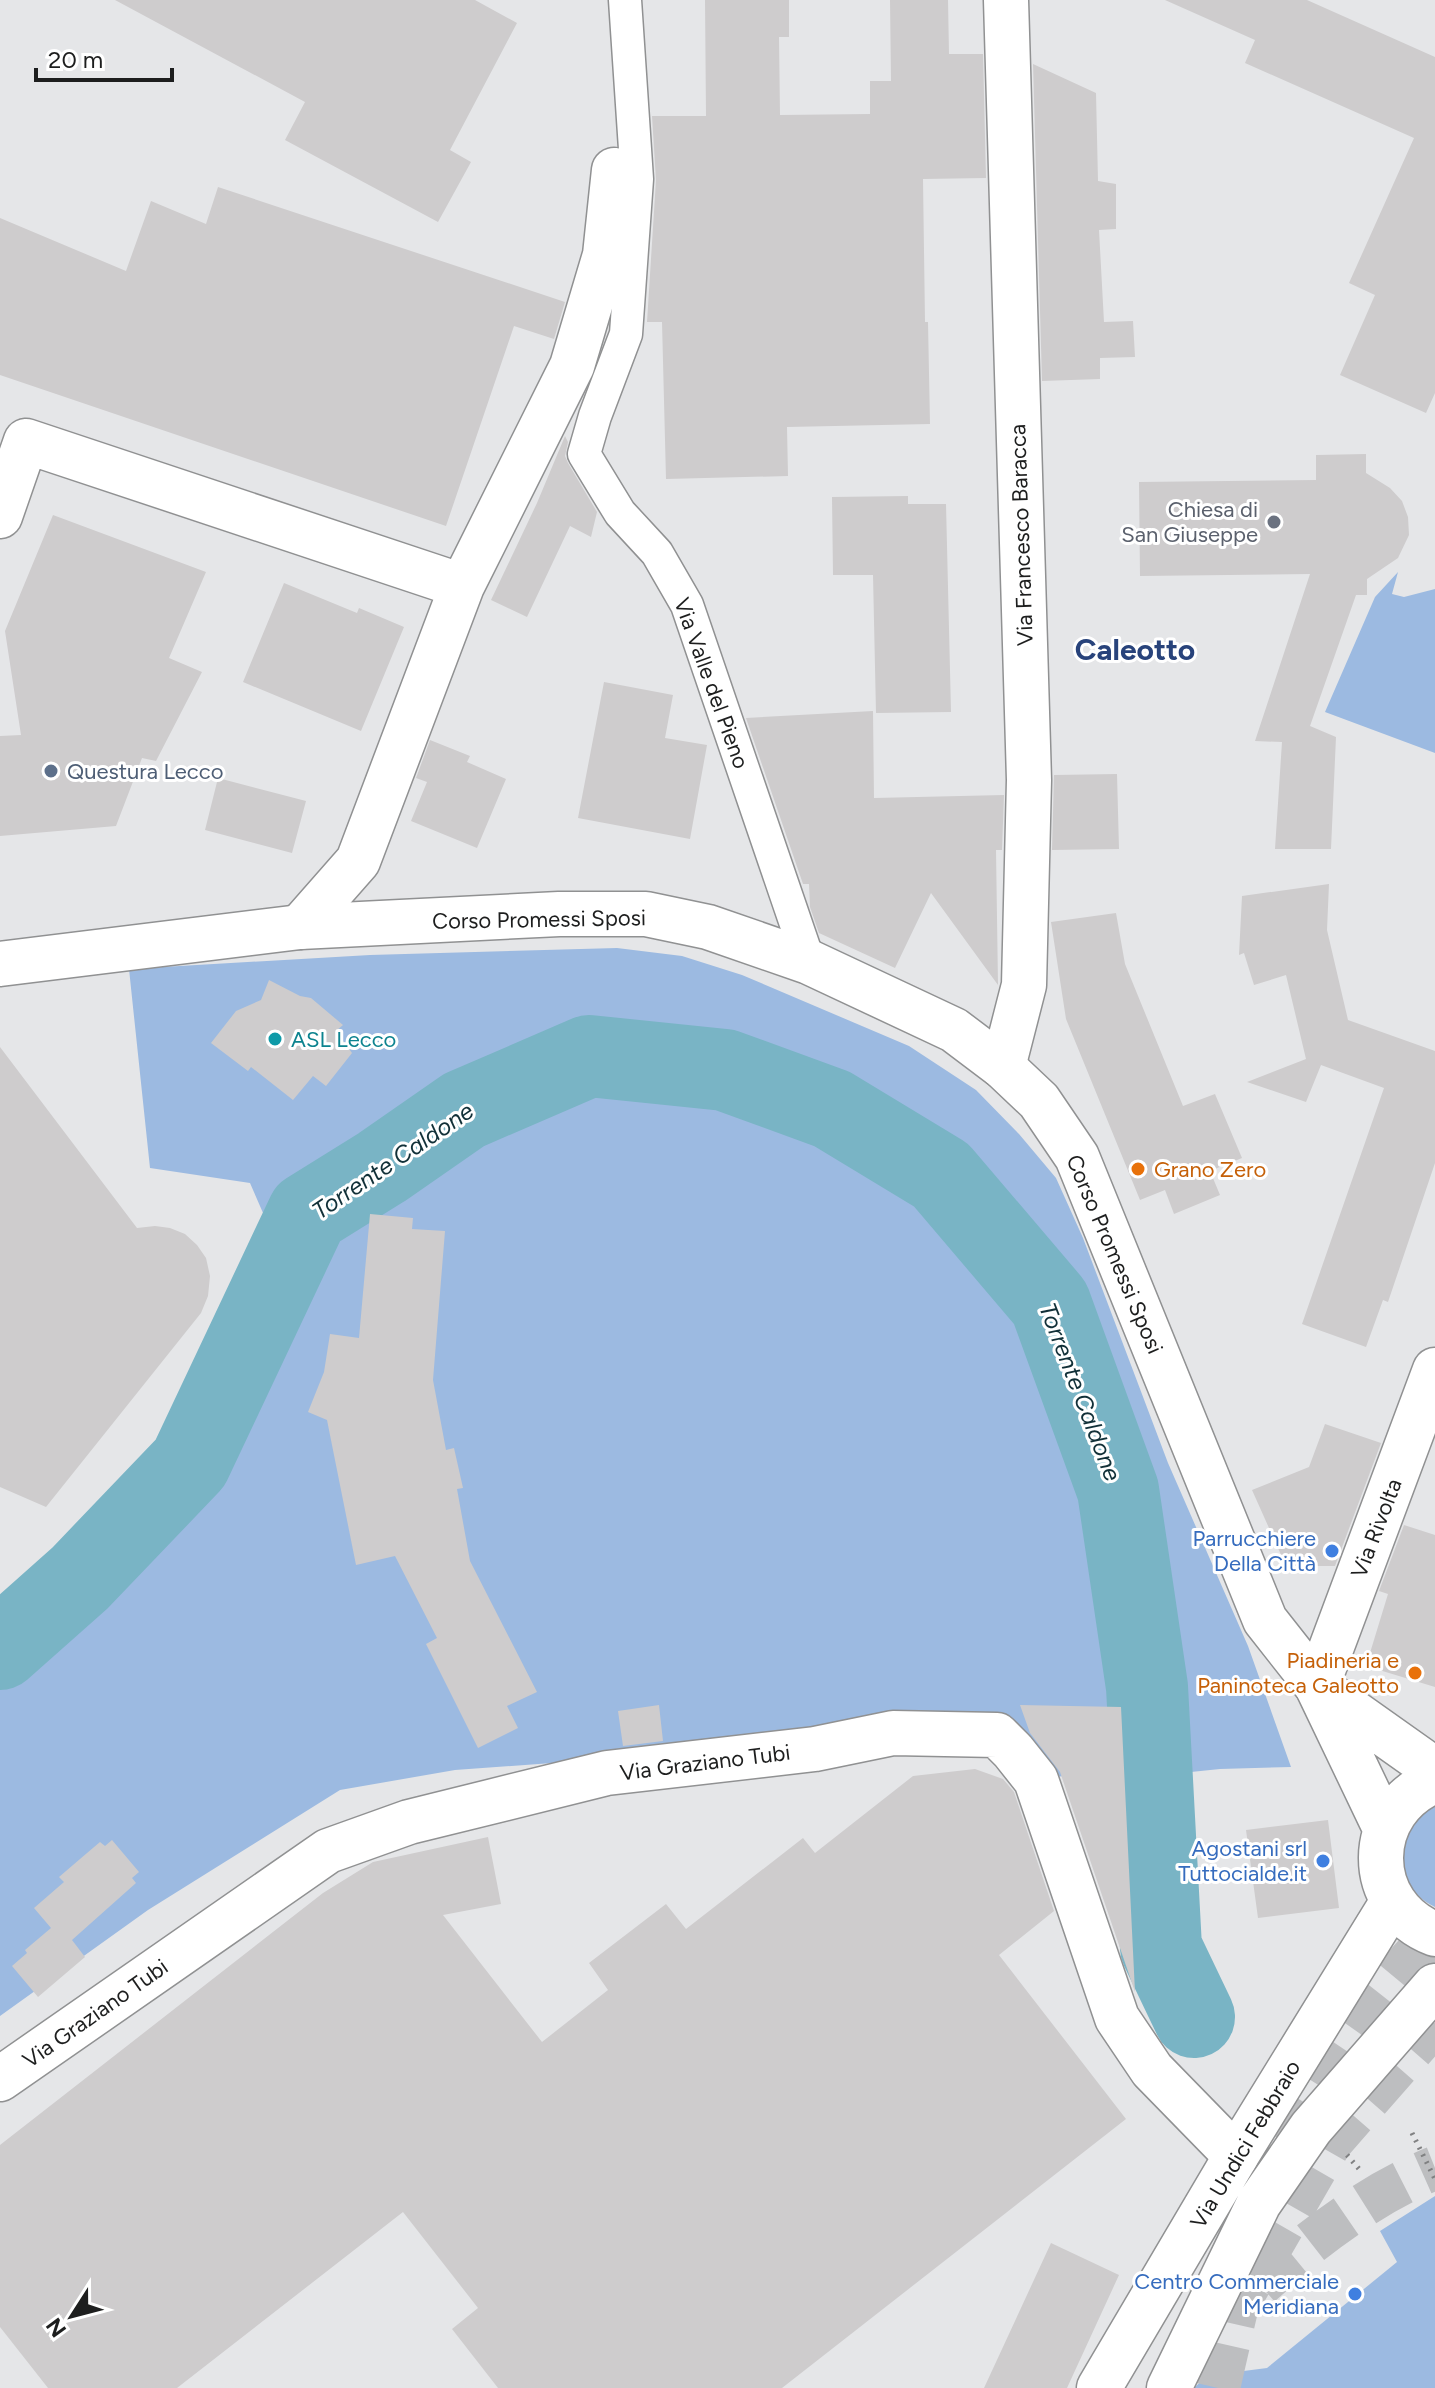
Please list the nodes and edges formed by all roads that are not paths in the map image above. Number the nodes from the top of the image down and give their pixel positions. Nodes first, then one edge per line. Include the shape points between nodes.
1 (625, 0) edge
2 (1006, 0) edge
3 (614, 170) dead end
4 (0, 516) edge
5 (462, 586) junction
6 (300, 927) junction
7 (809, 962) junction
8 (0, 964) edge
9 (1003, 1067) junction
10 (1435, 1370) edge
11 (1317, 1686) junction
12 (1435, 1770) edge
13 (1435, 1781) edge
14 (1385, 1828) junction
15 (1393, 1901) junction
16 (1435, 1934) edge
17 (1435, 1986) edge
18 (0, 2079) edge
19 (1236, 2156) junction
20 (1099, 2388) edge
21 (1169, 2388) edge

1 - 7 street, Via Valle del Pieno via 637,179 626,334 584,454 620,513 657,553 687,605
2 - 9 street, Via Francesco Baracca via 1029,780 1024,985
3 - 5 street via 605,255 572,366
4 - 5 street via 26,441
5 - 6 street via 358,861
6 - 7 street, Corso Promessi Sposi via 646,914 708,927
6 - 8 street, Corso Promessi Sposi
7 - 9 street, Corso Promessi Sposi via 954,1030
9 - 11 street, Corso Promessi Sposi via 1039,1101 1077,1157 1265,1620
10 - 11 street, Via Rivolta
11 - 12 street, Corso Promessi Sposi
11 - 14 street, Corso Promessi Sposi
13 - 14 street via 1419,1787 1397,1807
14 - 15 street via 1382,1875
15 - 16 street via 1419,1927
15 - 19 street, Via Undici Febbraio
17 - 21 street, Via Undici Febbraio via 1311,2128 1259,2203
18 - 19 street, Via Graziano Tubi via 328,1851 409,1822 607,1773 815,1749 893,1733 997,1735 1036,1780 1117,2018 1152,2070
19 - 20 street, Via Undici Febbraio

